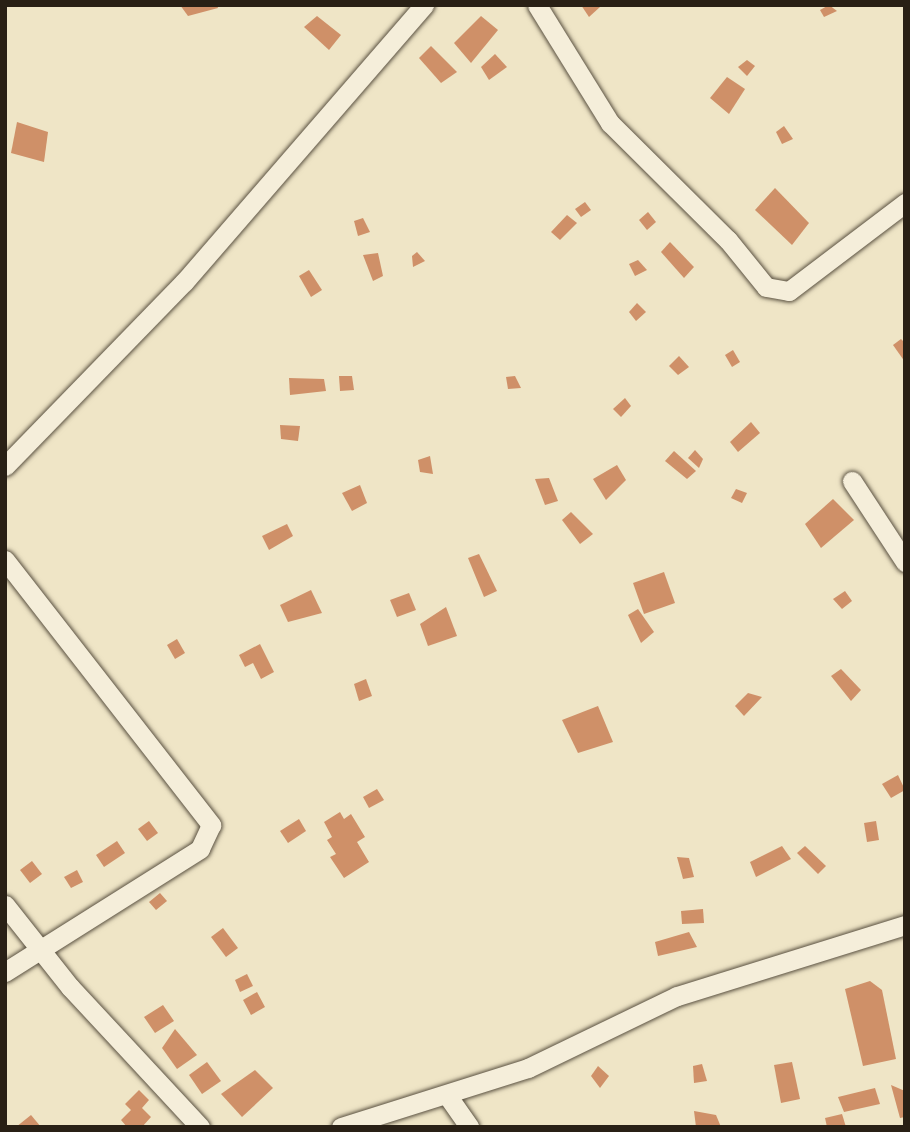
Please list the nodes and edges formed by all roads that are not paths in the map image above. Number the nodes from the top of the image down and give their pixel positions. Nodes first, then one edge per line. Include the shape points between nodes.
1 (424, 5) edge
2 (537, 5) edge
3 (905, 203) edge
4 (5, 466) edge
5 (852, 481) dead end
6 (5, 560) edge
7 (905, 562) edge
8 (5, 905) edge
9 (905, 925) edge
10 (38, 948) junction
11 (5, 972) edge
12 (447, 1095) junction
13 (200, 1127) edge
14 (341, 1127) edge
15 (469, 1127) edge

1 - 4 street via 184,282
2 - 3 street via 610,123 728,240 766,287 789,292
5 - 7 street
6 - 10 street via 211,825 200,849
8 - 10 street
9 - 12 street via 677,996 528,1068
10 - 11 street
10 - 13 street
12 - 14 street
12 - 15 street

